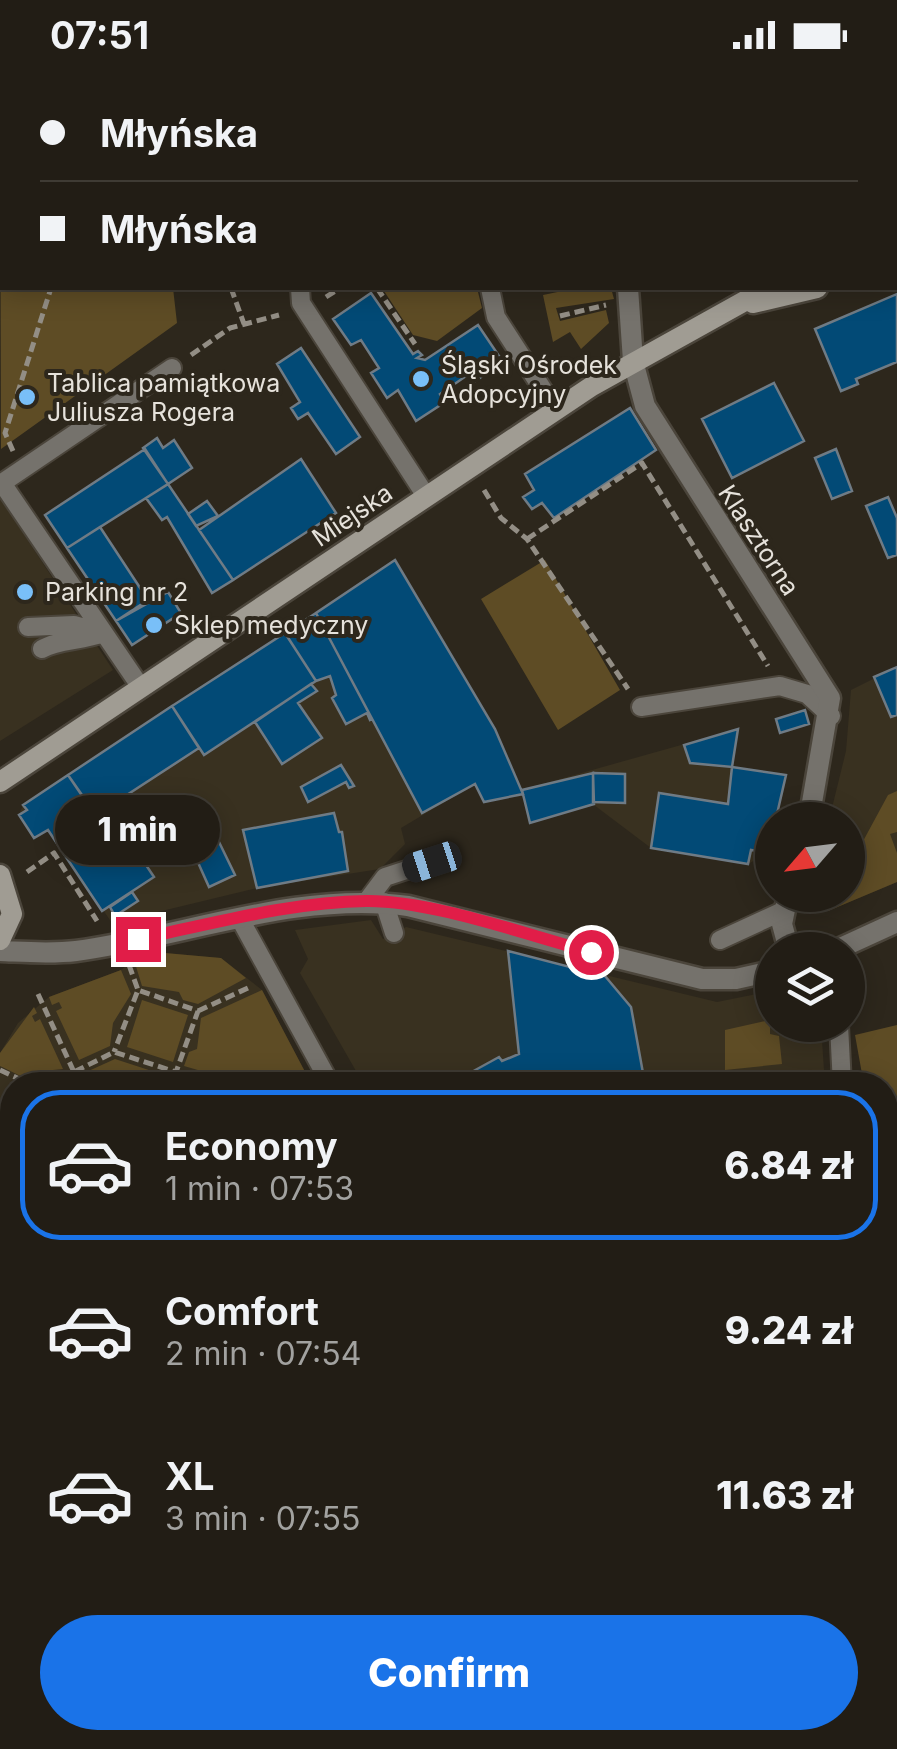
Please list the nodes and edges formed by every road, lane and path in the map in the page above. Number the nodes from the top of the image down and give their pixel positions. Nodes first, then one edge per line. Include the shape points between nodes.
1 (50, 290) edge
2 (232, 290) edge
3 (301, 290) edge
4 (337, 290) edge
5 (378, 290) edge
6 (490, 290) edge
7 (628, 290) edge
8 (765, 290) edge
9 (809, 290) edge
10 (605, 305) dead end
11 (741, 306) junction
12 (306, 310) junction
13 (560, 316) dead end
14 (244, 324) junction
15 (415, 344) dead end
16 (633, 361) junction
17 (172, 368) joint
18 (556, 410) junction
19 (0, 423) edge
20 (5, 433) junction
21 (25, 468) junction
22 (484, 490) dead end
23 (426, 496) junction
24 (527, 539) junction
25 (28, 627) dead end
26 (103, 633) junction
27 (42, 649) dead end
28 (140, 686) junction
29 (780, 686) junction
30 (641, 707) joint
31 (830, 716) junction
32 (0, 782) edge
33 (813, 802) edge
34 (432, 862) dead end
35 (28, 872) dead end
36 (0, 875) edge
37 (376, 902) junction
38 (91, 911) dead end
39 (770, 912) edge
40 (240, 919) junction
41 (897, 922) edge
42 (394, 933) dead end
43 (865, 937) edge
44 (0, 940) edge
45 (720, 940) dead end
46 (0, 951) edge
47 (132, 972) dead end
48 (755, 974) edge
49 (253, 985) dead end
50 (138, 990) junction
51 (38, 994) dead end
52 (198, 1011) junction
53 (840, 1042) edge
54 (114, 1052) junction
55 (74, 1072) joint
56 (176, 1072) joint
57 (324, 1072) edge
58 (841, 1072) edge

1 - 20 path
2 - 14 path
3 - 12 lane
4 - 12 path
5 - 15 path
6 - 18 lane via 496,317
7 - 16 street, Klasztorna
8 - 11 street, Miejska
9 - 11 street, Miejska
10 - 13 path
11 - 16 street, Miejska
12 - 14 path
12 - 23 lane
14 - 17 path
16 - 18 street, Miejska
16 - 31 street, Klasztorna via 652,419 825,683
17 - 21 lane
18 - 23 street, Miejska
19 - 20 path
20 - 21 path
21 - 26 lane via 2,484
22 - 24 path via 501,518
23 - 28 street, Miejska
24 - 29 path via 642,463
24 - 30 path
25 - 26 lane via 74,625
26 - 27 lane
26 - 28 lane
28 - 32 street, Miejska
29 - 30 lane
29 - 31 lane via 807,694
31 - 33 street, Klasztorna
34 - 37 lane via 385,878
35 - 38 path via 54,853
36 - 44 street via 12,914
37 - 40 street
37 - 42 lane
37 - 48 street via 702,979
39 - 45 lane
40 - 46 street via 80,950
40 - 57 lane
41 - 43 street
47 - 50 path
49 - 52 path
50 - 52 path
50 - 54 path
51 - 55 path
52 - 56 path
53 - 58 lane
54 - 55 path
54 - 56 path

